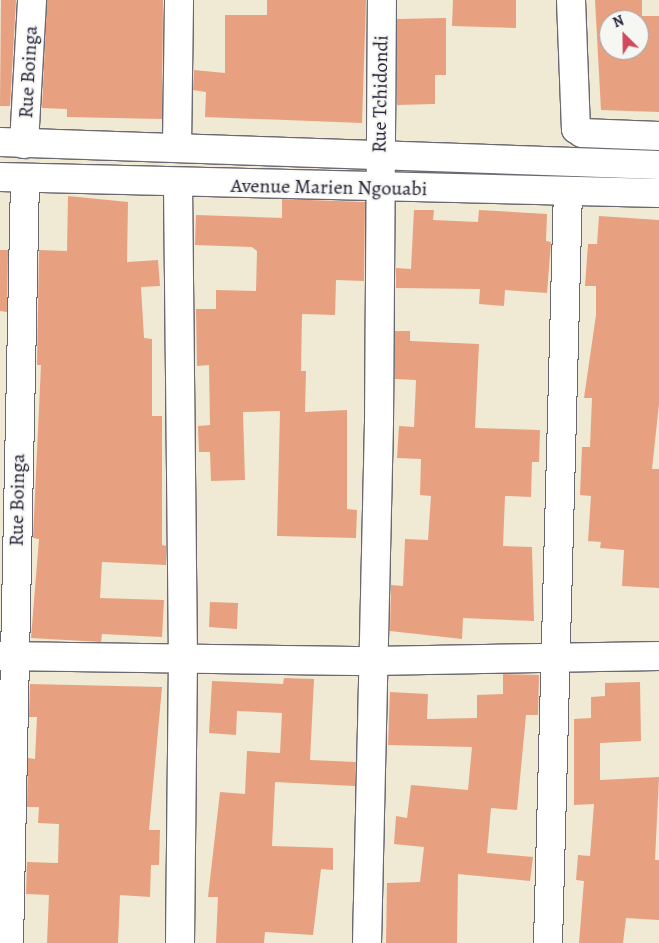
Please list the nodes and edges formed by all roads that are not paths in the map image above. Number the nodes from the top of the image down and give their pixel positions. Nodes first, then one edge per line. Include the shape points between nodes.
1 (32, 0) edge
2 (179, 0) edge
3 (382, 0) edge
4 (571, 0) edge
5 (659, 136) edge
6 (12, 143) edge
7 (177, 146) junction
8 (379, 154) junction
9 (659, 165) edge
10 (13, 177) edge
11 (178, 184) junction
12 (378, 188) junction
13 (568, 192) junction
14 (659, 193) edge
15 (8, 656) edge
16 (183, 656) junction
17 (558, 656) junction
18 (659, 656) edge
19 (372, 661) junction
20 (9, 943) edge
21 (180, 943) edge
22 (367, 943) edge
23 (548, 943) edge

1 - 6 street, Rue Boinga
2 - 7 street
3 - 8 street, Rue Tchidondi
4 - 5 street via 576,129 582,133
6 - 7 street
7 - 8 street
8 - 9 street
8 - 12 street, Rue Tchidondi
10 - 11 street, Avenue Marien Ngouabi
10 - 15 street, Rue Boinga
11 - 12 street, Avenue Marien Ngouabi
11 - 16 street
12 - 13 street, Avenue Marien Ngouabi
12 - 19 street, Rue Tchidondi via 379,422
13 - 14 street, Avenue Marien Ngouabi
13 - 17 street
15 - 16 street
15 - 20 street, Rue Boinga
16 - 19 street
16 - 21 street
17 - 18 street
17 - 19 street
17 - 23 street
19 - 22 street, Rue Tchidondi

